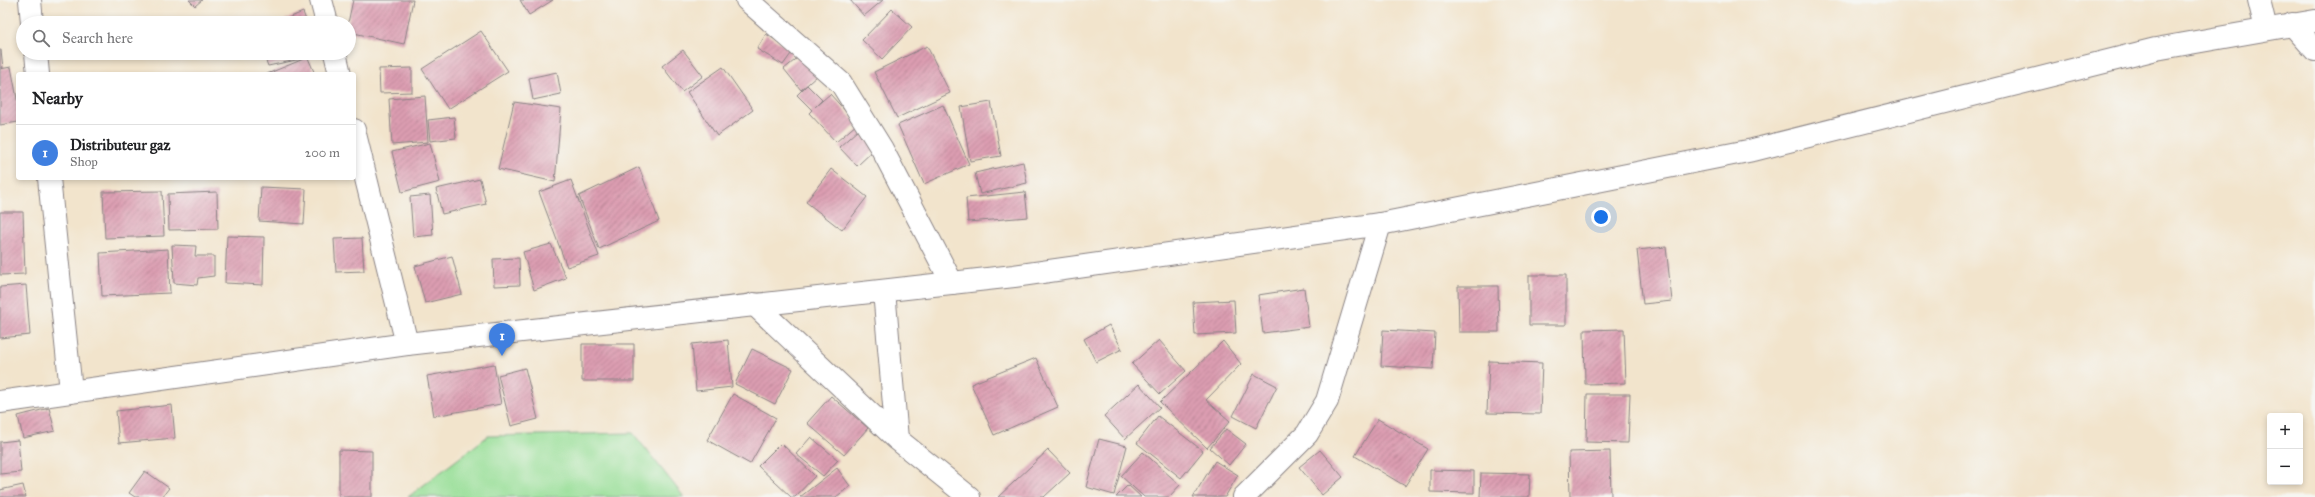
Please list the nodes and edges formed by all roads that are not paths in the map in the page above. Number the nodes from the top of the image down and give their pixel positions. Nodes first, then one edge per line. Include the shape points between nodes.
1 (30, 0) edge
2 (321, 0) edge
3 (747, 0) edge
4 (2259, 0) edge
5 (31, 16) edge
6 (325, 16) edge
7 (2315, 21) edge
8 (2292, 24) junction
9 (2266, 29) junction
10 (2315, 50) edge
11 (37, 60) edge
12 (337, 60) edge
13 (38, 72) edge
14 (340, 72) edge
15 (356, 138) edge
16 (49, 180) edge
17 (1380, 224) junction
18 (952, 283) junction
19 (884, 291) junction
20 (754, 304) junction
21 (407, 344) junction
22 (71, 391) junction
23 (0, 402) edge
24 (897, 439) junction
25 (966, 496) edge
26 (1244, 497) edge

1 - 5 main road
2 - 6 main road
3 - 18 main road via 840,83 882,149
4 - 9 main road
7 - 8 main road
8 - 9 main road
8 - 10 main road
9 - 17 main road via 2156,49 1753,150
11 - 13 main road
12 - 14 main road
15 - 21 main road
16 - 22 main road
17 - 18 main road
17 - 26 main road via 1327,401 1307,434
18 - 19 main road
19 - 20 main road
19 - 24 main road
20 - 21 main road
20 - 24 main road
21 - 22 main road
22 - 23 main road
24 - 25 main road

